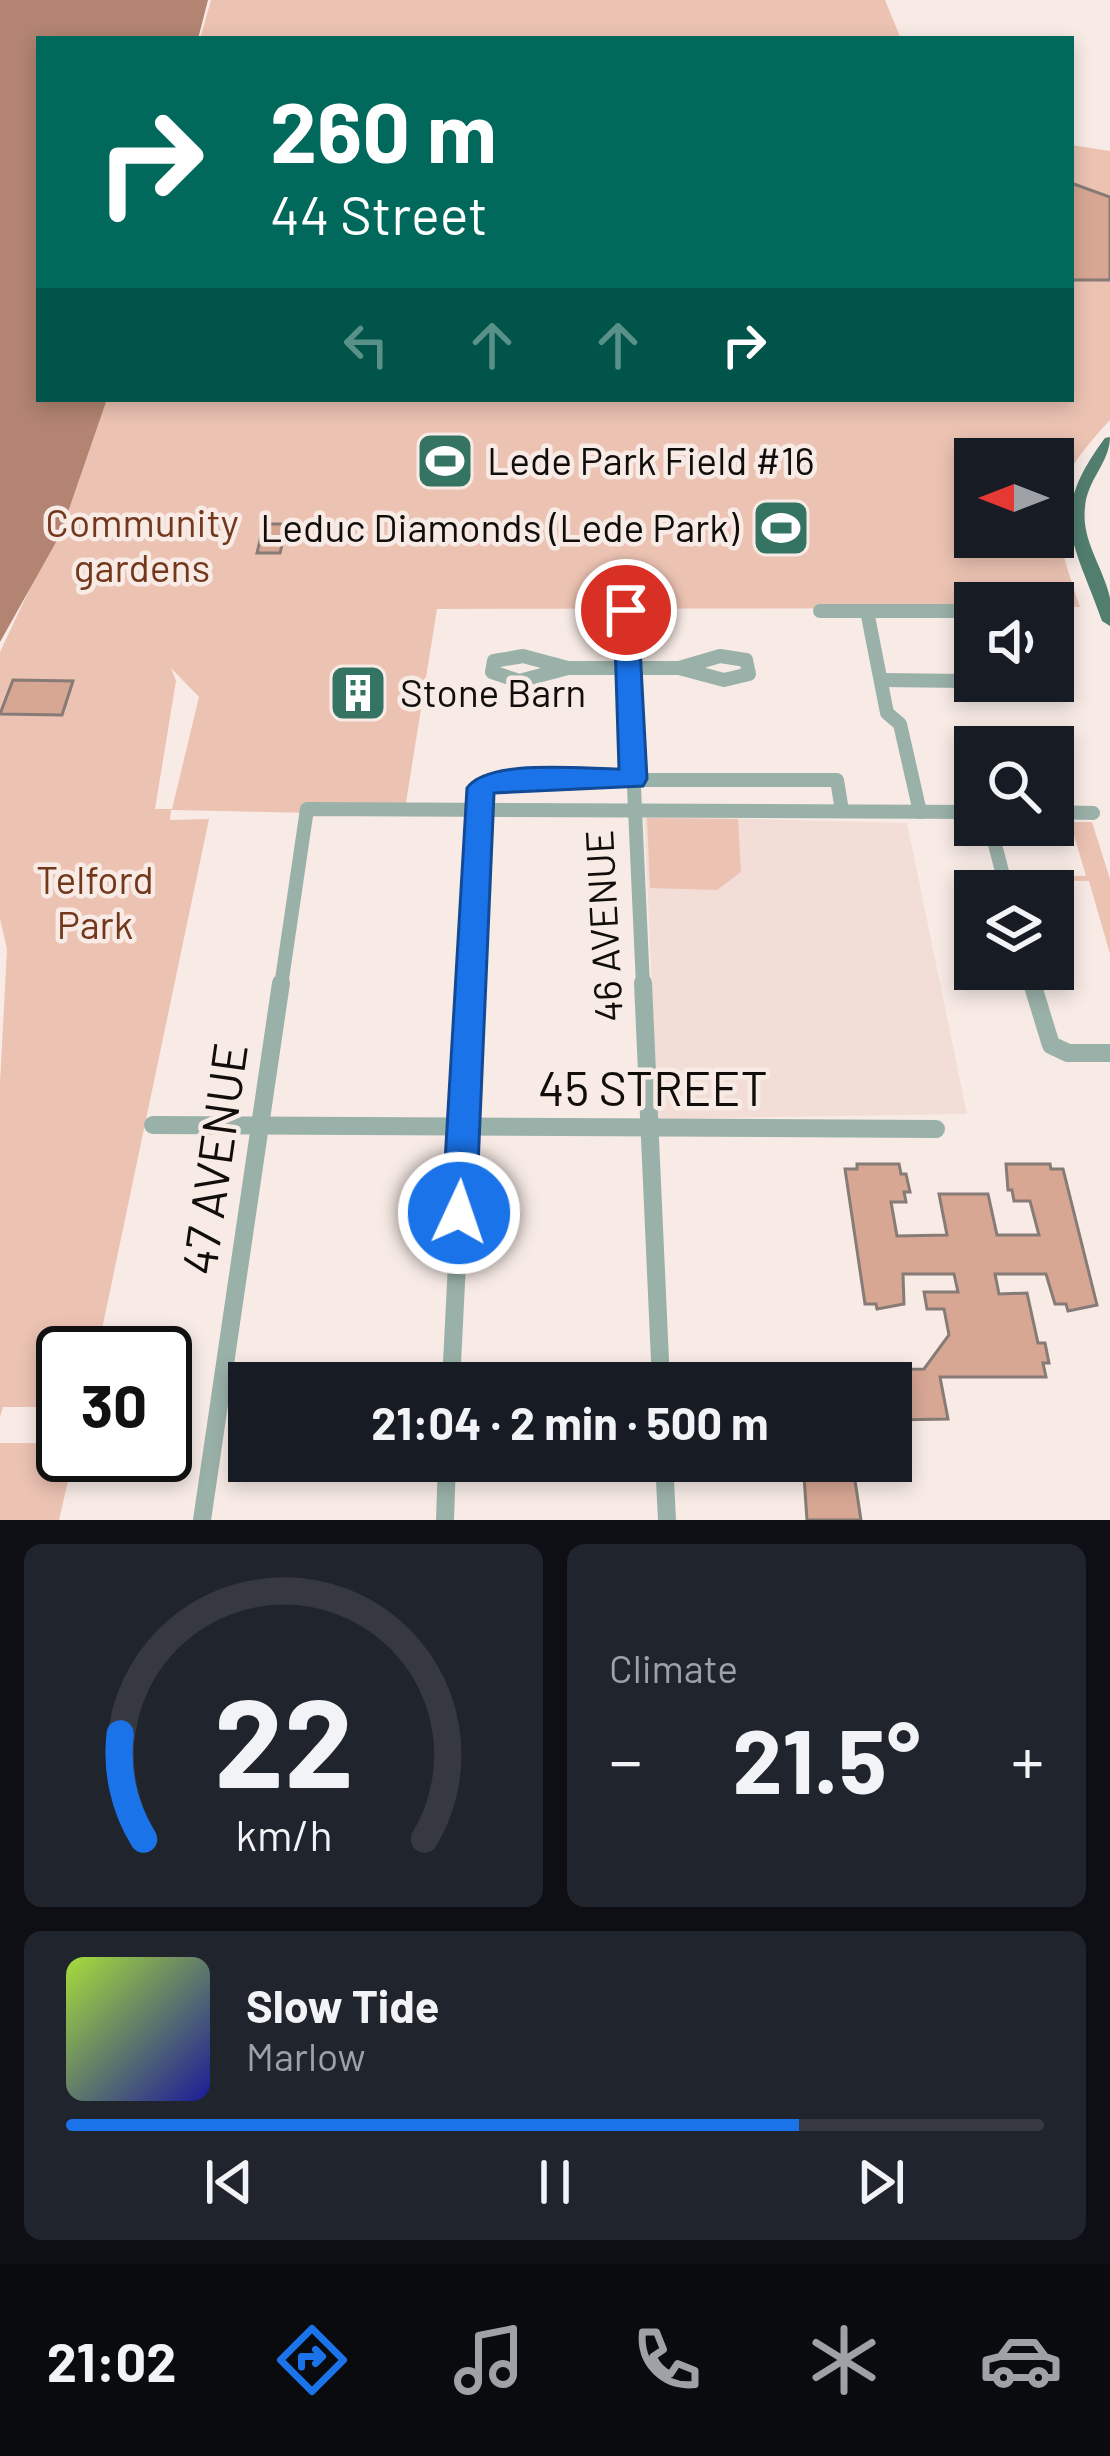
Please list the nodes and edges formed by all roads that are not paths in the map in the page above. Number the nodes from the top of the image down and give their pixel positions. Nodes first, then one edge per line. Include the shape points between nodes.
1 (1110, 441) edge
2 (626, 610) dead end
3 (820, 611) dead end
4 (867, 611) junction
5 (954, 611) edge
6 (1110, 621) edge
7 (568, 668) junction
8 (628, 668) junction
9 (679, 668) dead end
10 (881, 680) junction
11 (954, 681) edge
12 (634, 779) junction
13 (479, 810) junction
14 (635, 811) junction
15 (842, 812) junction
16 (920, 812) junction
17 (954, 812) edge
18 (1074, 813) edge
19 (1094, 813) dead end
20 (1033, 990) edge
21 (1110, 1053) edge
22 (154, 1125) dead end
23 (259, 1125) junction
24 (463, 1128) junction
25 (649, 1128) junction
26 (936, 1129) dead end
27 (452, 1362) edge
28 (660, 1362) edge
29 (447, 1482) edge
30 (665, 1482) edge
31 (202, 1520) edge
32 (445, 1520) edge
33 (667, 1520) edge

1 - 6 main road via 1079,482 1075,518
2 - 8 street, 46 AVENUE
3 - 4 street
4 - 5 street
4 - 10 street
7 - 7 street via 505,656 492,672 532,680
7 - 8 street
8 - 9 street
8 - 12 street, 46 AVENUE
10 - 11 street
10 - 16 street
12 - 13 street via 497,780 481,788
12 - 14 street, 46 AVENUE
12 - 15 street via 837,780
13 - 14 street
13 - 23 street, 47 AVENUE via 307,809
13 - 24 street
14 - 15 street
14 - 25 street, 46 AVENUE
15 - 16 street
16 - 17 street
18 - 19 street
20 - 21 street via 1056,1049
22 - 23 street, 45 STREET
23 - 24 street, 45 STREET
23 - 31 street, 47 AVENUE
24 - 25 street, 45 STREET
24 - 27 street
25 - 26 street, 45 STREET
25 - 28 street, 46 AVENUE
29 - 32 street
30 - 33 street

